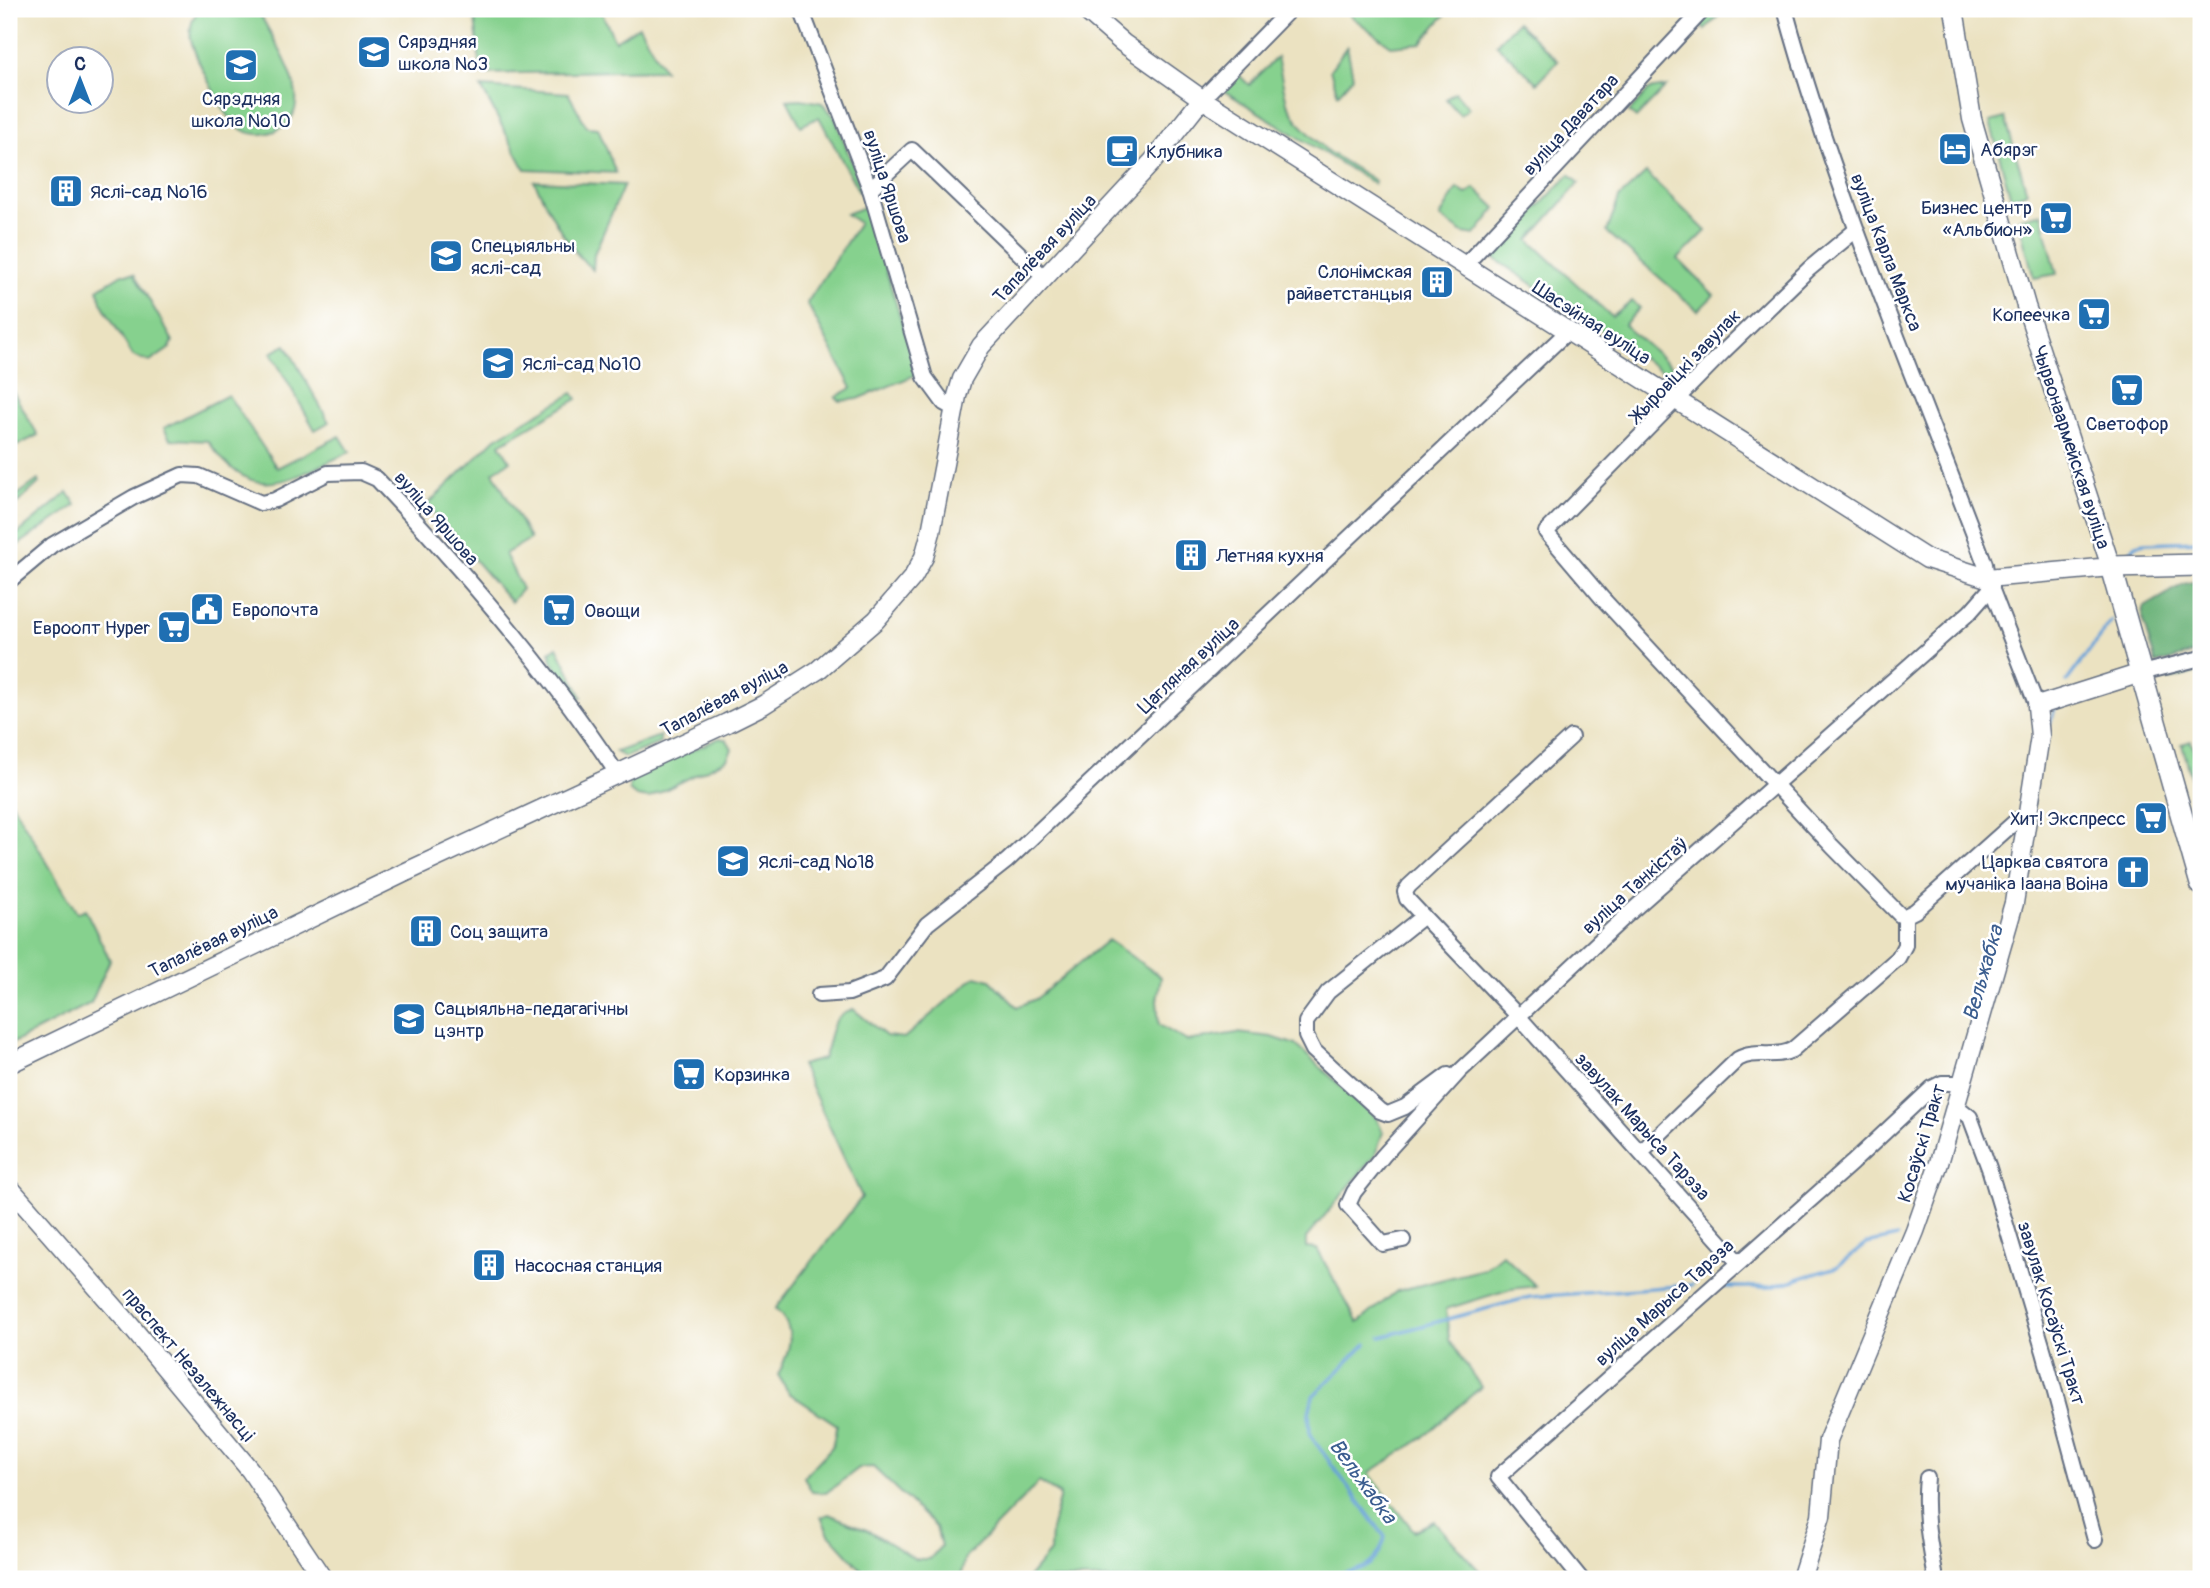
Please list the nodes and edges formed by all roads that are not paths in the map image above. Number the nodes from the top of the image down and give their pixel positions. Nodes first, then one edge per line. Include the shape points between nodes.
1 (801, 9) edge
2 (1084, 9) edge
3 (1290, 9) edge
4 (1704, 9) edge
5 (1785, 9) edge
6 (1954, 9) edge
7 (1202, 99) junction
8 (870, 189) junction
9 (1856, 230) junction
10 (1465, 265) junction
11 (1045, 278) junction
12 (1567, 332) junction
13 (1676, 401) junction
14 (955, 409) junction
15 (2201, 565) edge
16 (2111, 567) junction
17 (9, 581) edge
18 (1989, 582) junction
19 (2201, 658) edge
20 (2141, 673) junction
21 (2037, 706) junction
22 (1571, 737) dead end
23 (618, 775) junction
24 (1777, 785) junction
25 (2027, 819) junction
26 (2201, 884) edge
27 (1423, 916) junction
28 (1906, 916) junction
29 (819, 995) dead end
30 (1520, 1017) junction
31 (9, 1064) edge
32 (1459, 1072) junction
33 (1962, 1083) junction
34 (1955, 1105) junction
35 (1640, 1152) junction
36 (9, 1187) edge
37 (1404, 1240) dead end
38 (1738, 1262) junction
39 (1927, 1478) dead end
40 (2095, 1540) dead end
41 (323, 1579) edge
42 (1581, 1579) edge
43 (1801, 1579) edge
44 (1936, 1579) edge

1 - 8 street, вуліца Яршова
2 - 7 main road, Шасэйная вуліца
3 - 7 street
4 - 10 street, вуліца Даватара
5 - 9 street, вуліца Карла Маркса
6 - 16 main road, Чырвонаармейская вуліца via 1972,119 2026,306
7 - 10 main road, Шасэйная вуліца
7 - 11 main road, Тапалёвая вуліца
8 - 11 street via 912,150
8 - 14 street, вуліца Яршова via 925,377 944,403
9 - 13 street, Жыровіцкі завулак via 1809,269
9 - 18 street, вуліца Карла Маркса
10 - 12 main road, Шасэйная вуліца
11 - 14 main road, Тапалёвая вуліца via 981,346 962,379
12 - 13 main road, Шасэйная вуліца
12 - 29 street, Цагляная вуліца via 1007,861 927,924 885,979 849,993
13 - 18 main road, Шасэйная вуліца via 1901,545
13 - 24 street, Жыровіцкі завулак via 1546,532
14 - 23 main road, Тапалёвая вуліца via 924,557 897,599 849,645 789,690
15 - 16 highway
16 - 18 main road, Шасэйная вуліца
16 - 20 highway, Чырвонаармейская вуліца
17 - 23 street, вуліца Яршова via 52,545 182,475 198,476 261,503 328,474 362,472 377,479 505,624
18 - 21 street, Косаўскі Тракт
18 - 24 street, вуліца Танкістаў via 1970,612
19 - 20 street
20 - 21 main road
20 - 26 highway, Чырвонаармейская вуліца
21 - 25 main road, Косаўскі Тракт via 2040,736
22 - 27 street via 1409,886 1407,899
23 - 31 main road, Тапалёвая вуліца
24 - 28 street via 1892,909
24 - 30 street, вуліца Танкістаў via 1626,916
25 - 28 street via 2017,821
25 - 33 main road, Косаўскі Тракт via 2014,903
27 - 30 street
27 - 32 street, вуліца Танкістаў via 1328,992 1306,1022 1306,1036 1314,1050 1388,1114 1452,1072
28 - 35 street via 1905,945 1889,965 1792,1050 1738,1059
30 - 32 street, вуліца Танкістаў
30 - 35 street, завулак Марыса Тарэза
32 - 37 street, вуліца Танкістаў via 1376,1164 1348,1205 1384,1244
33 - 34 main road, Косаўскі Тракт
33 - 38 street, вуліца Марыса Тарэза via 1932,1088
34 - 40 street, завулак Косаўскі Тракт via 1970,1117 1989,1168
34 - 43 main road, Косаўскі Тракт via 1915,1231 1828,1440 1821,1516
35 - 38 street, завулак Марыса Тарэза
36 - 41 main road, праспект Незалежнасці via 250,1471
38 - 42 street, вуліца Марыса Тарэза via 1498,1477
39 - 44 street via 1926,1529

